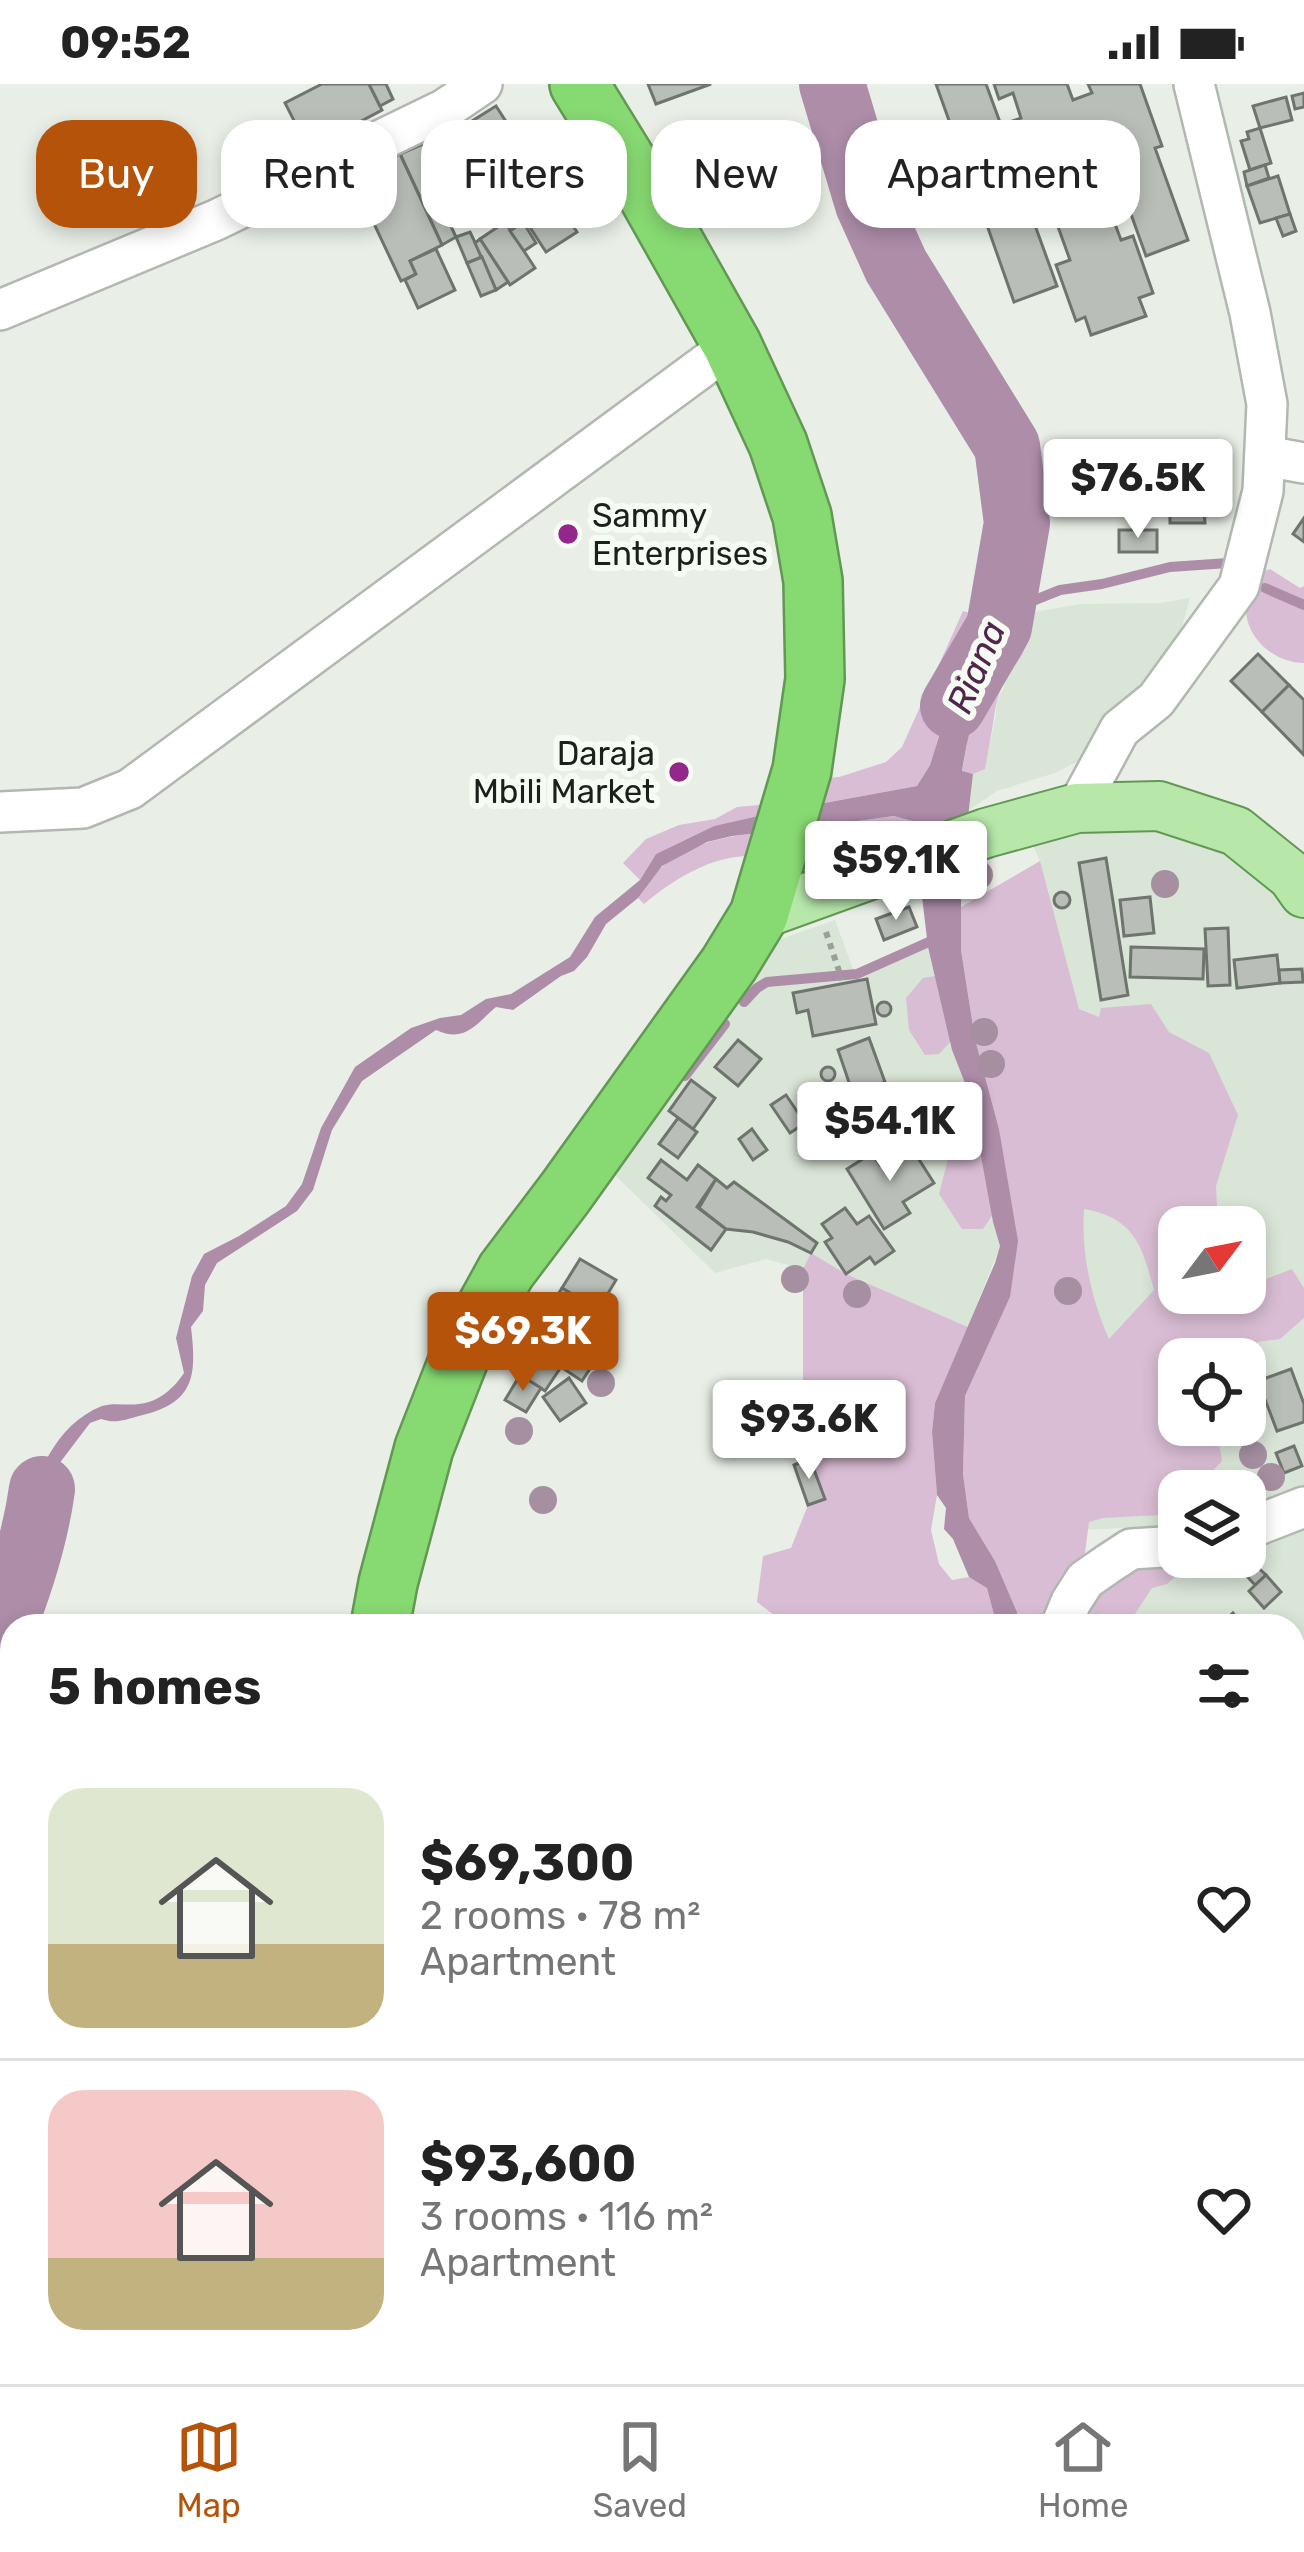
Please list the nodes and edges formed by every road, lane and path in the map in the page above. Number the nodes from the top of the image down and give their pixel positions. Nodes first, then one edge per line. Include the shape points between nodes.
1 (482, 84) edge
2 (579, 84) edge
3 (1194, 84) edge
4 (0, 310) edge
5 (732, 345) junction
6 (1264, 456) junction
7 (1304, 463) edge
8 (1077, 808) junction
9 (0, 812) edge
10 (1304, 893) edge
11 (759, 915) junction
12 (840, 969) dead end
13 (842, 980) dead end
14 (1304, 1507) edge
15 (1266, 1522) edge
16 (1158, 1547) edge
17 (382, 1614) edge
18 (1066, 1614) edge

1 - 4 street via 216,220
2 - 5 highway
3 - 6 street via 1252,323 1267,404
5 - 9 street via 130,789 83,808
5 - 11 highway via 778,444 813,581 815,679 802,770
6 - 7 street
6 - 8 street via 1239,586 1156,700 1120,729
8 - 10 main road via 1159,806 1236,831
8 - 11 main road
11 - 17 highway via 506,1271 462,1351 424,1448
12 - 13 path
14 - 15 street
16 - 18 street via 1132,1549 1085,1580

